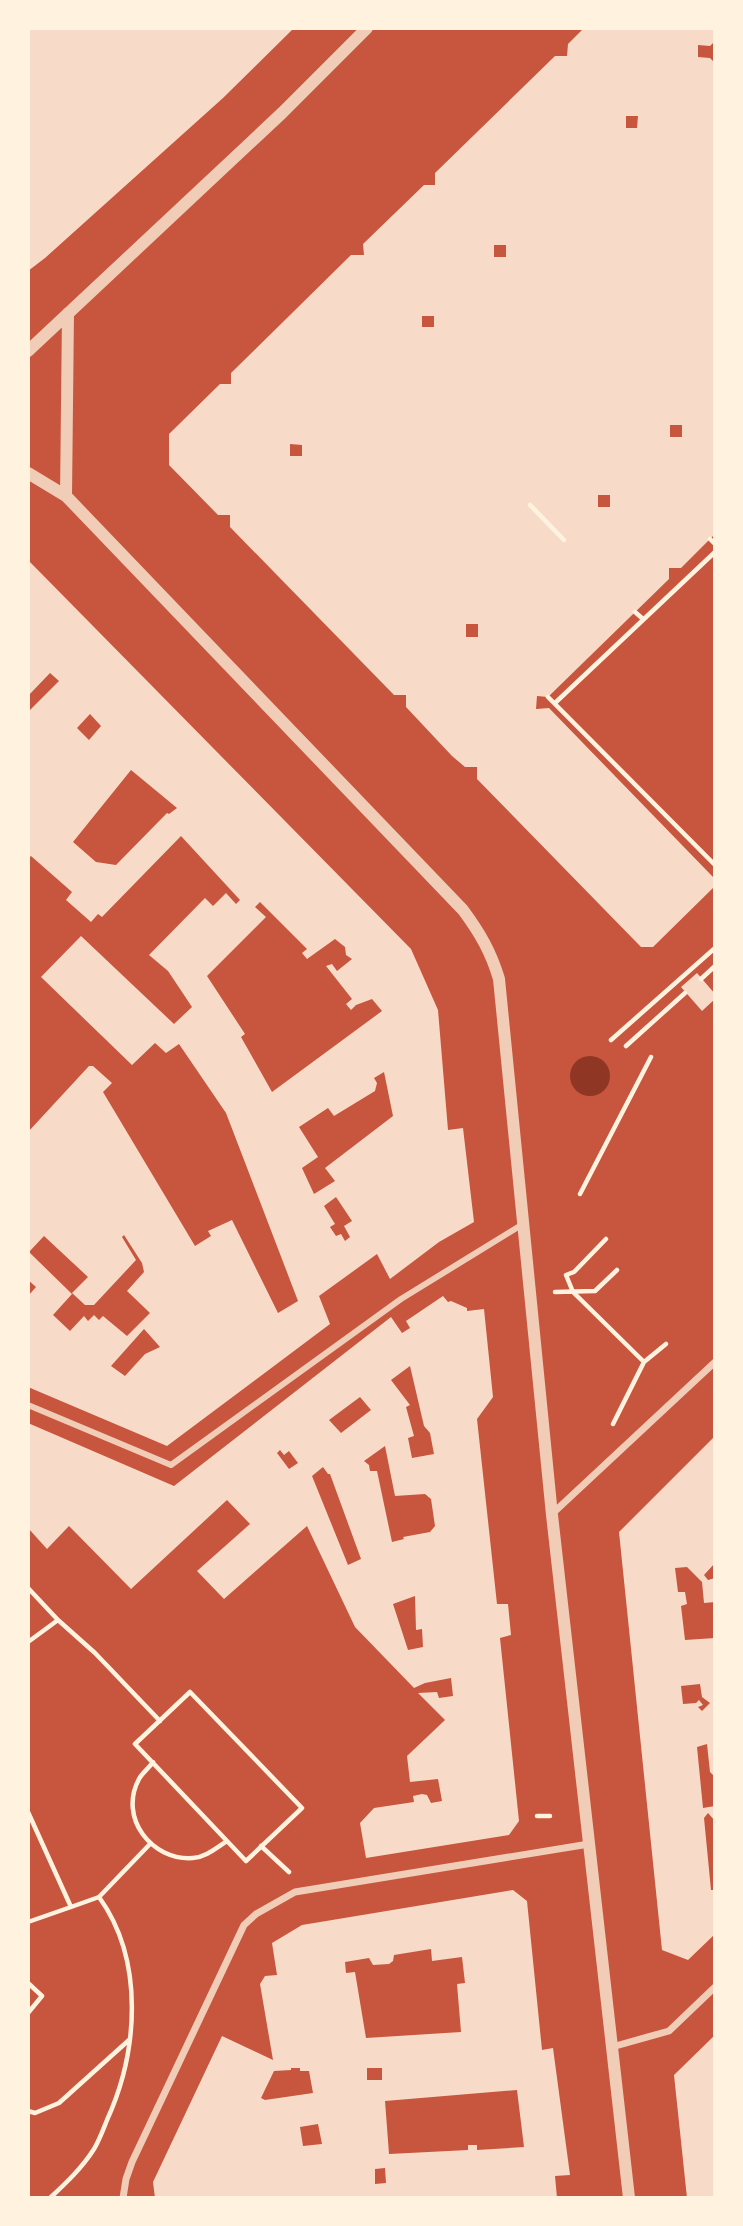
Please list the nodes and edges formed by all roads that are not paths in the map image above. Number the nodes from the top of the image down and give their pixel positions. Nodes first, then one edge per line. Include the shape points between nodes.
1 (367, 28) edge
2 (68, 313) junction
3 (28, 351) edge
4 (28, 473) edge
5 (66, 496) junction
6 (523, 1224) junction
7 (715, 1362) edge
8 (28, 1405) edge
9 (552, 1515) junction
10 (589, 1844) junction
11 (715, 1987) edge
12 (612, 2047) junction
13 (123, 2197) edge
14 (629, 2198) edge

1 - 2 street
2 - 3 street
2 - 5 street
4 - 5 street
5 - 6 street via 483,936 499,979
6 - 8 street via 401,1299 171,1465
6 - 9 street
7 - 9 street
9 - 10 street
10 - 12 street
10 - 13 street via 295,1892 256,1914 244,1925 132,2162
11 - 12 street via 669,2031
12 - 14 street

